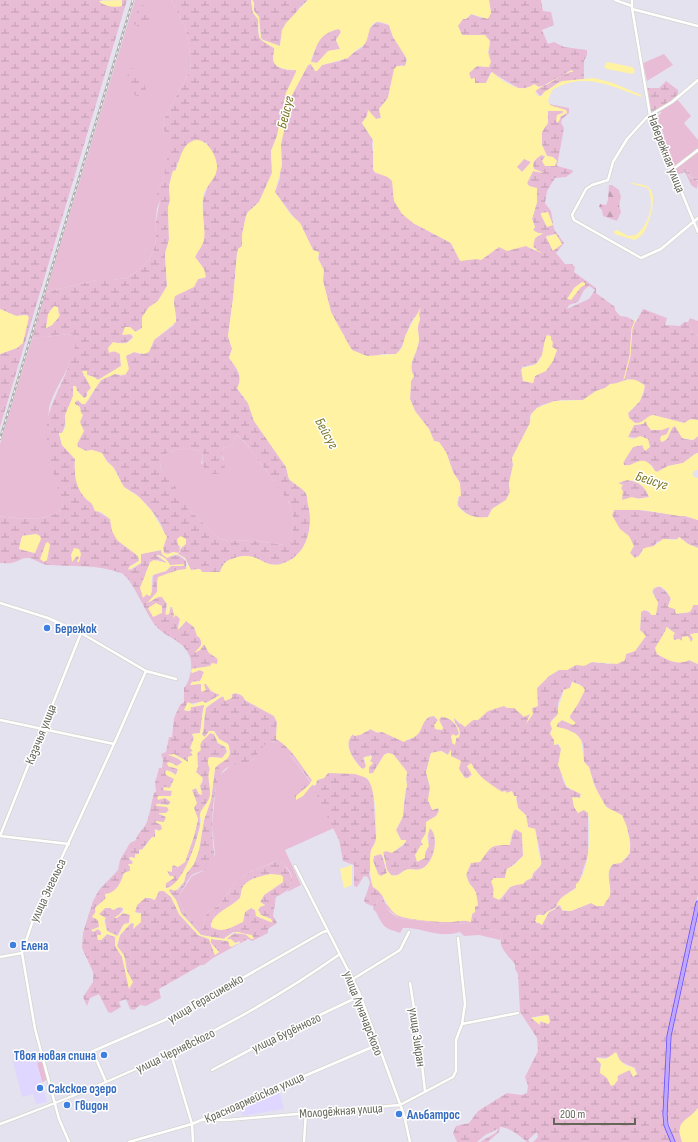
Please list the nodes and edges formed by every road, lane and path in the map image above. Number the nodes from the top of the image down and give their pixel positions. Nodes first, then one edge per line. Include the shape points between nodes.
1 (615, 0) edge
2 (632, 0) edge
3 (632, 7) junction
4 (698, 26) edge
5 (698, 80) edge
6 (650, 115) junction
7 (698, 150) edge
8 (672, 170) junction
9 (698, 218) edge
10 (693, 222) junction
11 (698, 232) edge
12 (0, 603) edge
13 (81, 633) junction
14 (146, 671) junction
15 (176, 679) dead end
16 (0, 720) edge
17 (42, 728) junction
18 (114, 744) junction
19 (0, 836) edge
20 (69, 844) junction
21 (295, 866) dead end
22 (698, 903) edge
23 (327, 932) junction
24 (410, 932) dead end
25 (458, 938) dead end
26 (22, 952) junction
27 (340, 954) junction
28 (0, 957) edge
29 (353, 979) junction
30 (410, 982) dead end
31 (360, 996) junction
32 (518, 1013) dead end
33 (462, 1024) junction
34 (377, 1045) junction
35 (80, 1052) dead end
36 (92, 1052) junction
37 (170, 1054) junction
38 (212, 1070) dead end
39 (106, 1082) junction
40 (425, 1092) junction
41 (55, 1104) junction
42 (400, 1105) junction
43 (306, 1112) junction
44 (200, 1120) junction
45 (0, 1124) edge
46 (192, 1124) junction
47 (136, 1141) edge
48 (69, 1142) edge
49 (129, 1142) edge
50 (193, 1142) edge
51 (304, 1142) edge
52 (410, 1142) edge
53 (673, 1142) edge

1 - 3 street
2 - 3 street, Набережная улица
3 - 4 street
3 - 6 street, Набережная улица
5 - 6 street via 672,102
6 - 8 street, Набережная улица
6 - 10 street via 620,148 608,180 586,189 572,217 641,258 661,249
7 - 8 street
8 - 10 street, Набережная улица
9 - 10 street
10 - 11 street, Набережная улица
12 - 13 street via 37,614
13 - 14 street
13 - 17 street, Казачья улица
14 - 15 street
14 - 18 street, улица Энгельса
16 - 17 street
17 - 18 street
17 - 19 street, Казачья улица
18 - 20 street, улица Энгельса
19 - 20 street
20 - 26 street, улица Энгельса via 33,920
21 - 23 street, улица Луначарского
22 - 53 main road via 669,1036 665,1114 666,1125
23 - 27 street, улица Луначарского
23 - 36 street, улица Герасименко via 261,966 181,1013
24 - 29 street via 400,950
25 - 33 street, Молодёжная улица via 465,1004
26 - 28 street
26 - 41 street, улица Энгельса via 32,1016
27 - 29 street, улица Луначарского
27 - 37 street, улица Чернявского via 281,994
29 - 31 street, улица Луначарского
30 - 40 street, улица Зикран via 420,1039
31 - 34 street, улица Луначарского
31 - 38 street, улица Будённого
32 - 33 street
33 - 40 street, Молодёжная улица via 456,1040 455,1075
34 - 42 street, улица Луначарского
34 - 44 street, Красноармейская улица
35 - 36 street, улица Герасименко via 83,1056
36 - 39 street
37 - 39 street, улица Чернявского
37 - 46 street
39 - 41 street, улица Чернявского
40 - 42 street, Молодёжная улица
41 - 45 street, улица Чернявского
41 - 48 street, улица Энгельса
42 - 43 street, Молодёжная улица
42 - 52 street, улица Луначарского
43 - 44 street, Молодёжная улица via 227,1120
43 - 51 street
44 - 46 street, Красноармейская улица
46 - 47 street, Красноармейская улица
46 - 50 street
47 - 49 street, Красноармейская улица

